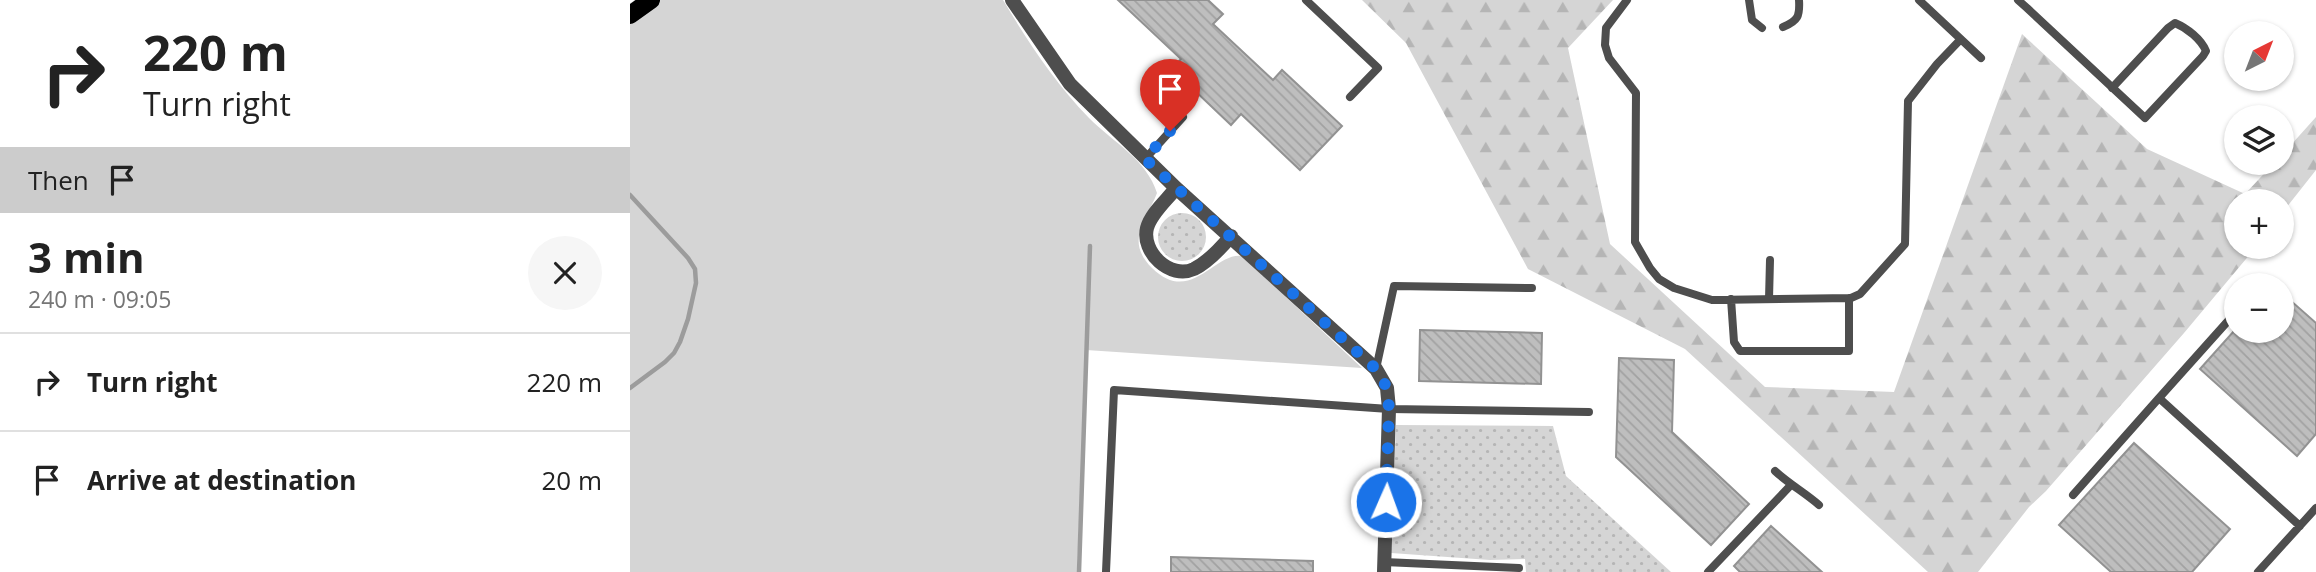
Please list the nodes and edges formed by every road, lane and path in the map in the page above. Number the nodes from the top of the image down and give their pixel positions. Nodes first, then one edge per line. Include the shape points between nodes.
1 (651, 0) edge
2 (1012, 0) edge
3 (1306, 0) edge
4 (1627, 0) edge
5 (1749, 0) edge
6 (1799, 0) edge
7 (1919, 0) edge
8 (2018, 0) edge
9 (630, 15) edge
10 (1783, 27) dead end
11 (1762, 28) dead end
12 (1960, 40) junction
13 (1981, 58) dead end
14 (2112, 88) junction
15 (1350, 97) dead end
16 (1183, 117) dead end
17 (1145, 159) junction
18 (1176, 188) junction
19 (1231, 236) junction
20 (1770, 260) dead end
21 (1532, 288) dead end
22 (1849, 298) junction
23 (1731, 299) junction
24 (1769, 299) junction
25 (2224, 326) edge
26 (1376, 369) junction
27 (2160, 398) junction
28 (1389, 409) junction
29 (1589, 412) dead end
30 (1775, 471) dead end
31 (1790, 485) junction
32 (2073, 495) dead end
33 (1819, 505) dead end
34 (2316, 508) edge
35 (2300, 526) junction
36 (1384, 567) edge
37 (1519, 568) dead end
38 (1106, 572) edge
39 (1708, 572) edge
40 (2258, 572) edge

1 - 9 main road
2 - 17 street via 1070,83
3 - 15 lane via 1378,68
4 - 23 lane via 1606,28 1605,45 1609,58 1636,93 1635,242 1650,268 1674,288 1712,300
5 - 11 lane via 1752,20
6 - 10 lane via 1800,15
7 - 12 lane
8 - 14 lane
12 - 13 lane
12 - 22 lane via 1908,101 1905,244 1860,294
14 - 14 lane via 2145,118 2203,56 2204,45 2175,23
16 - 17 lane
17 - 18 street
18 - 19 street
18 - 19 street via 1148,224 1146,238 1162,264 1176,271 1193,270
19 - 26 street
20 - 24 lane
21 - 26 lane via 1394,286
22 - 23 lane via 1849,351 1740,351 1734,342
22 - 24 lane
23 - 24 lane
25 - 27 lane
26 - 28 street via 1387,388
27 - 32 lane
27 - 35 lane
28 - 29 lane
28 - 36 street
28 - 38 lane via 1114,390
30 - 31 lane
31 - 33 lane
31 - 39 lane
34 - 35 lane
35 - 40 lane
36 - 37 lane

